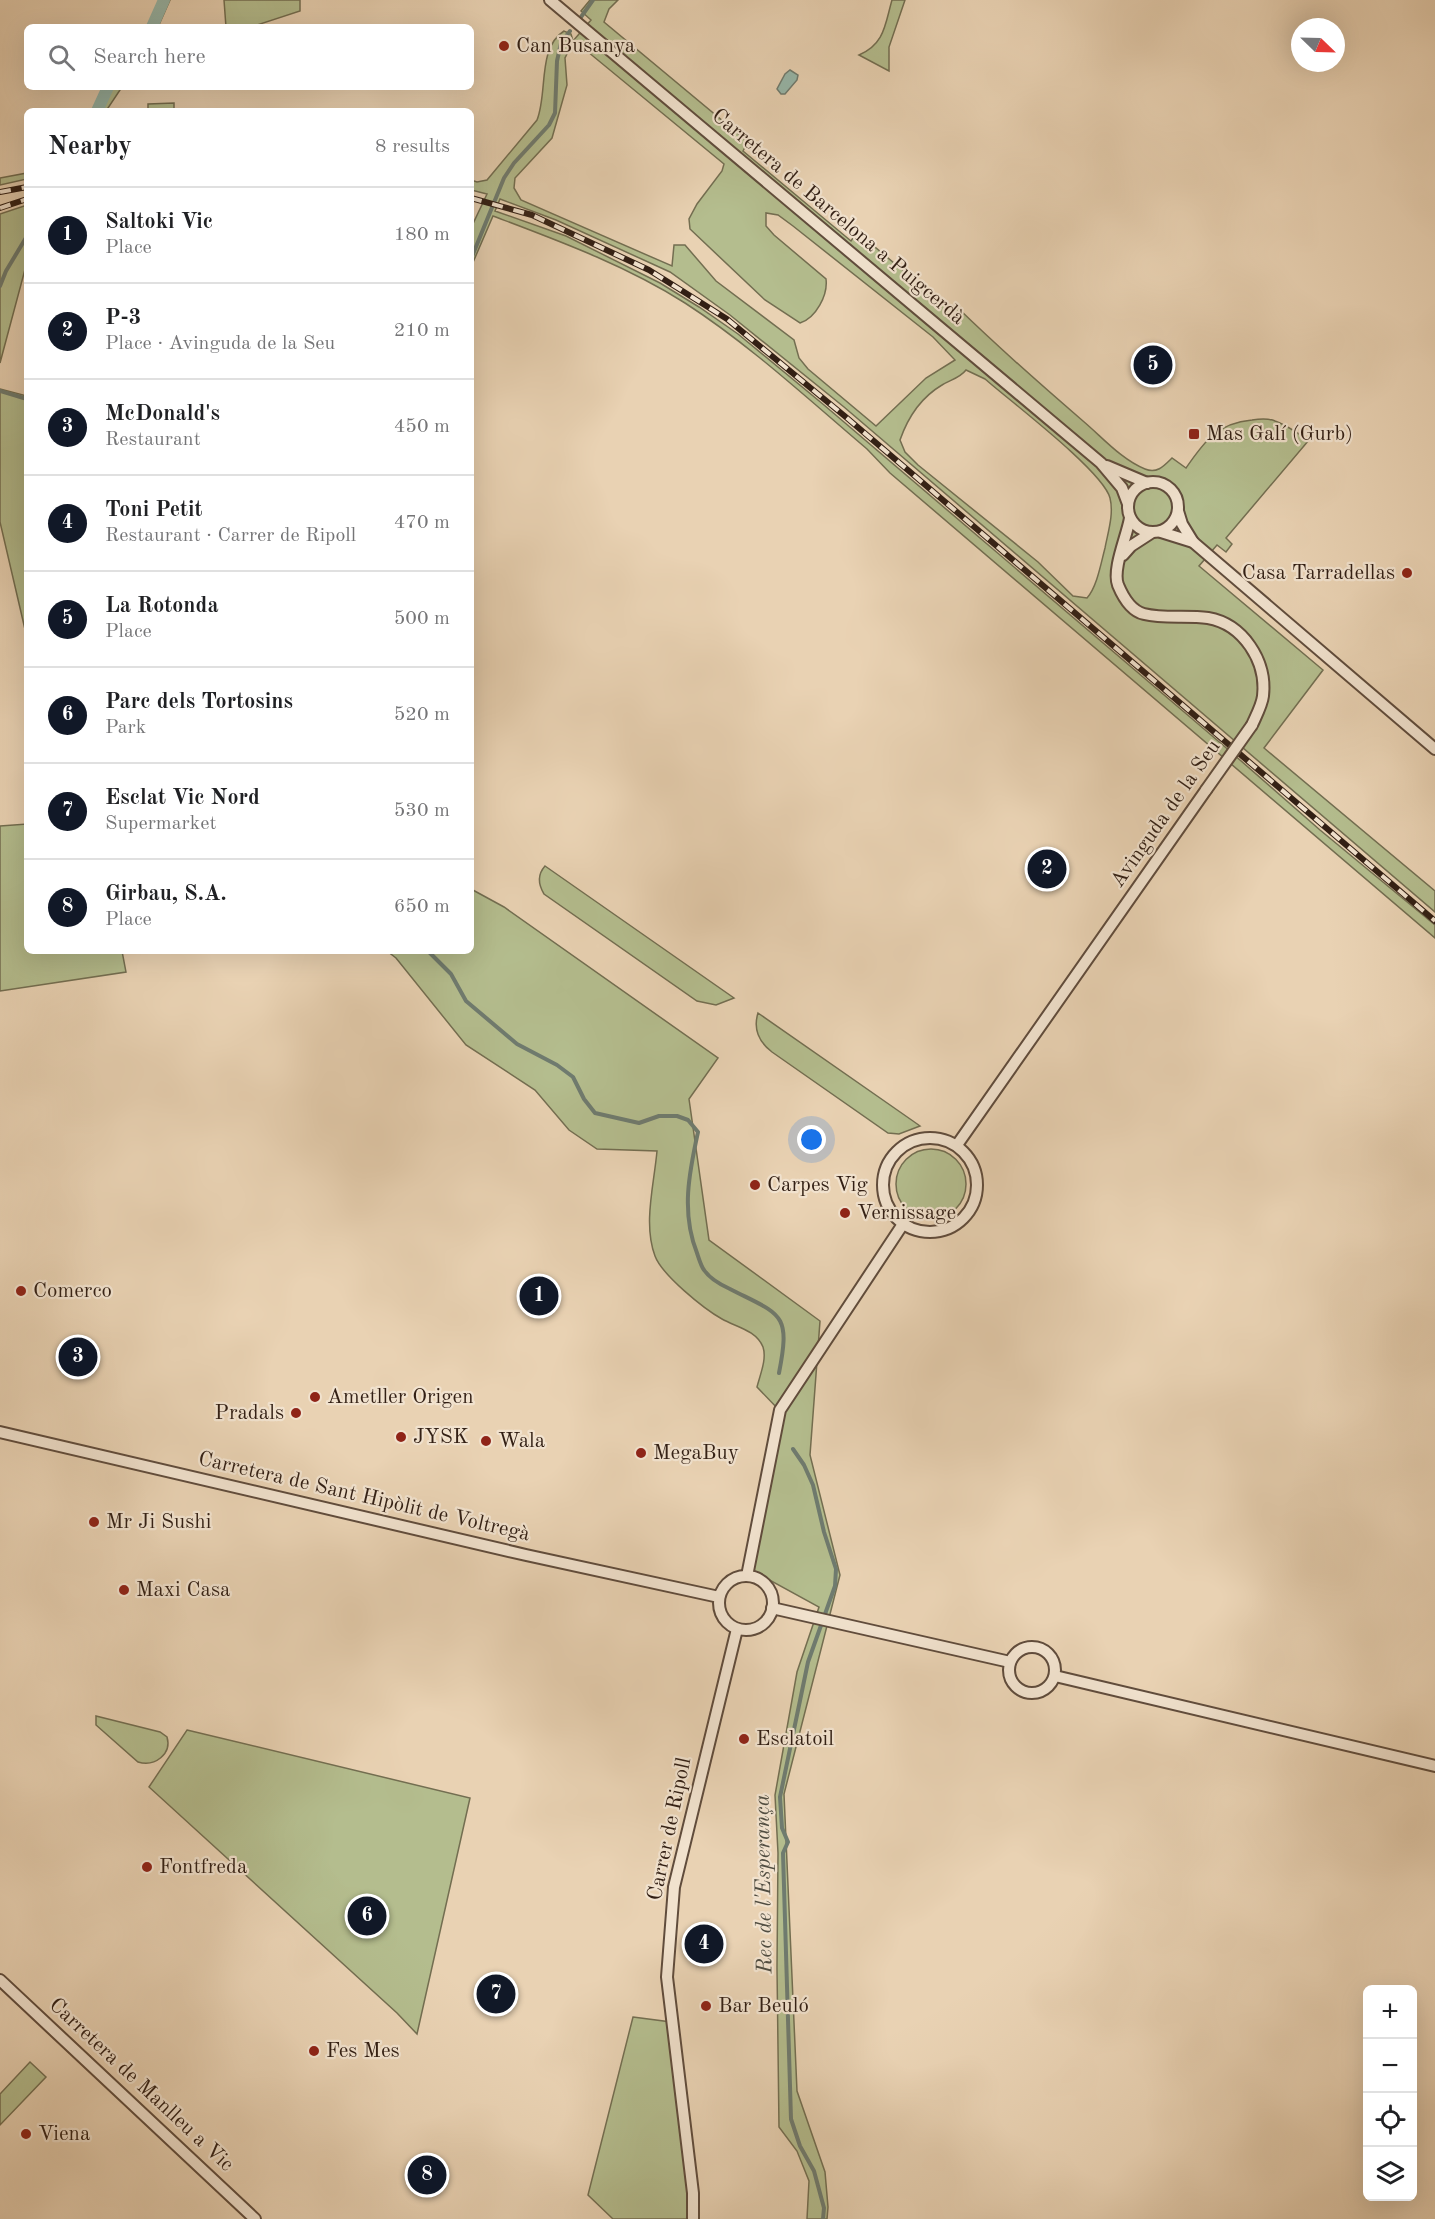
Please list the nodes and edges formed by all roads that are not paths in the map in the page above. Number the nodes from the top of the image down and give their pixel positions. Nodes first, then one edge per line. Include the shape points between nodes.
1 (550, 0) edge
2 (1101, 463) junction
3 (1147, 483) junction
4 (1128, 504) junction
5 (1178, 511) junction
6 (1130, 518) junction
7 (1156, 532) junction
8 (1193, 542) junction
9 (1119, 560) junction
10 (1435, 749) edge
11 (957, 1145) junction
12 (903, 1224) junction
13 (0, 1432) edge
14 (747, 1576) junction
15 (719, 1597) junction
16 (772, 1608) junction
17 (737, 1629) junction
18 (1011, 1662) junction
19 (1055, 1676) junction
20 (1435, 1766) edge
21 (0, 1980) edge
22 (255, 2219) edge
23 (693, 2219) edge

1 - 2 street, Carretera de Barcelona a Puigcerdà
2 - 3 street, Carretera de Barcelona a Puigcerdà
2 - 4 street, Carretera de Barcelona a Puigcerdà via 1122,488
3 - 4 street via 1134,490
3 - 5 street via 1169,487 1177,498
4 - 6 street
5 - 7 street via 1173,523
5 - 8 street
6 - 7 street via 1139,528
6 - 9 street, Avinguda de la Seu
7 - 8 street
7 - 9 street via 1131,546
8 - 10 street
9 - 11 street, Avinguda de la Seu, bridge via 1117,582 1129,606 1143,614 1224,621 1248,642 1262,667 1263,697 1252,725
11 - 12 street via 970,1158 977,1176 977,1196 971,1209 955,1226 938,1232 920,1232
11 - 12 street via 940,1137 921,1137 904,1144 892,1155 884,1170 882,1186 888,1207
12 - 14 street via 780,1410
13 - 15 street, Carretera de Sant Hipòlit de Voltregà
14 - 15 street via 730,1581
14 - 16 street via 767,1586
15 - 17 street via 723,1618
16 - 17 street via 761,1625
16 - 18 street
17 - 23 street, Carrer de Ripoll via 674,1887 667,1977
18 - 19 street via 1020,1650 1045,1650 1053,1659
18 - 19 street via 1015,1685 1030,1693 1045,1689
19 - 20 street
21 - 22 street, Carretera de Manlleu a Vic

